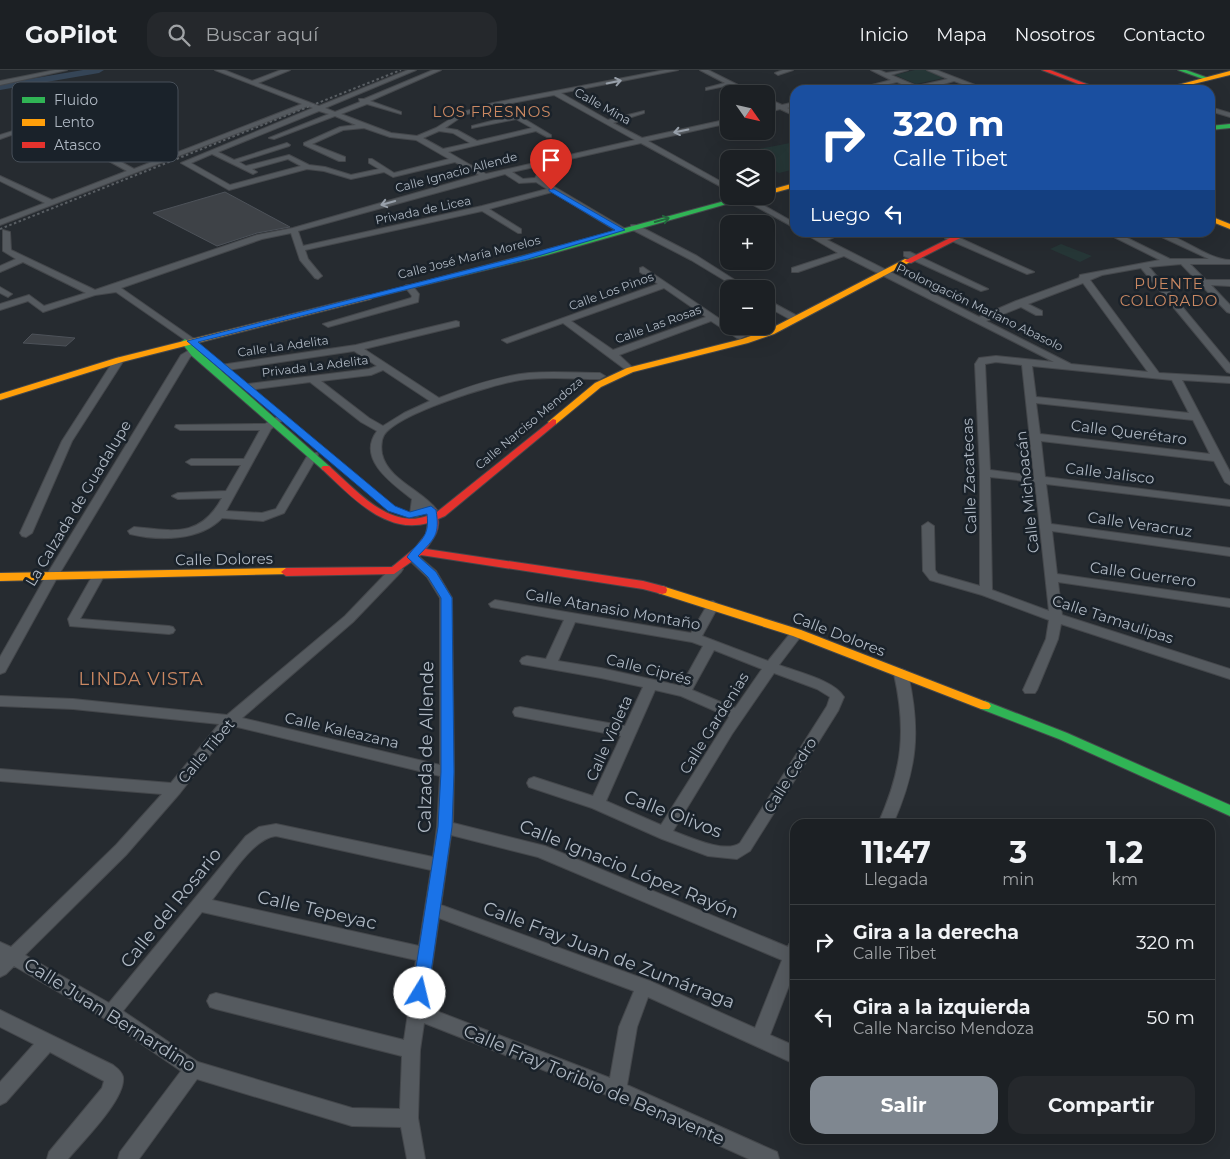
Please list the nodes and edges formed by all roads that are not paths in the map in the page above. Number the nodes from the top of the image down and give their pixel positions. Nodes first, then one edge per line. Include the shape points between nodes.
1 (64, 70) edge
2 (218, 70) edge
3 (288, 70) edge
4 (413, 70) edge
5 (438, 70) edge
6 (675, 70) edge
7 (703, 70) edge
8 (790, 70) edge
9 (874, 70) edge
10 (905, 70) edge
11 (930, 70) edge
12 (953, 70) edge
13 (1045, 70) edge
14 (1180, 70) edge
15 (1222, 70) edge
16 (778, 73) dead end
17 (938, 73) junction
18 (1230, 73) edge
19 (885, 74) junction
20 (952, 79) junction
21 (1208, 79) junction
22 (898, 80) junction
23 (0, 83) edge
24 (252, 83) junction
25 (731, 83) junction
26 (735, 85) edge
27 (877, 85) edge
28 (910, 85) edge
29 (932, 85) edge
30 (970, 85) edge
31 (1086, 85) edge
32 (1183, 85) edge
33 (708, 89) dead end
34 (555, 93) junction
35 (352, 98) dead end
36 (365, 102) junction
37 (308, 104) junction
38 (495, 104) junction
39 (775, 104) edge
40 (790, 105) edge
41 (782, 107) junction
42 (319, 109) junction
43 (775, 109) edge
44 (1215, 110) edge
45 (790, 111) edge
46 (642, 112) dead end
47 (399, 113) dead end
48 (335, 114) junction
49 (1230, 115) edge
50 (517, 117) junction
51 (608, 122) junction
52 (720, 122) edge
53 (484, 124) junction
54 (365, 125) junction
55 (1230, 126) edge
56 (474, 127) dead end
57 (1215, 128) edge
58 (438, 129) junction
59 (538, 129) junction
60 (12, 133) edge
61 (259, 133) junction
62 (550, 136) dead end
63 (0, 137) edge
64 (504, 137) junction
65 (272, 138) junction
66 (418, 138) junction
67 (640, 139) junction
68 (476, 143) junction
69 (443, 151) junction
70 (213, 152) junction
71 (178, 154) edge
72 (457, 159) junction
73 (342, 160) dead end
74 (372, 161) dead end
75 (116, 162) edge
76 (157, 162) edge
77 (233, 162) junction
78 (526, 166) junction
79 (307, 167) junction
80 (246, 168) junction
81 (385, 170) junction
82 (506, 171) junction
83 (134, 172) junction
84 (485, 176) junction
85 (0, 178) edge
86 (266, 179) junction
87 (537, 180) junction
88 (4, 184) edge
89 (720, 184) edge
90 (790, 186) edge
91 (551, 190) junction
92 (775, 191) edge
93 (52, 204) junction
94 (720, 204) edge
95 (760, 205) edge
96 (483, 208) junction
97 (1215, 220) edge
98 (0, 223) edge
99 (790, 223) edge
100 (634, 227) junction
101 (1230, 227) edge
102 (294, 230) junction
103 (621, 230) junction
104 (518, 231) dead end
105 (6, 232) dead end
106 (815, 237) edge
107 (828, 237) edge
108 (951, 237) edge
109 (955, 237) edge
110 (1119, 237) edge
111 (1167, 237) edge
112 (820, 240) junction
113 (300, 248) junction
114 (845, 253) junction
115 (911, 256) junction
116 (24, 258) junction
117 (1169, 261) junction
118 (1219, 261) junction
119 (1184, 262) junction
120 (1230, 262) edge
121 (1143, 265) junction
122 (0, 269) edge
123 (643, 270) dead end
124 (795, 270) dead end
125 (878, 271) junction
126 (1030, 272) dead end
127 (318, 276) dead end
128 (1083, 278) junction
129 (730, 280) edge
130 (1203, 282) junction
131 (1230, 283) edge
132 (665, 286) junction
133 (409, 287) junction
134 (113, 289) junction
135 (984, 289) dead end
136 (94, 292) junction
137 (1020, 303) junction
138 (775, 307) edge
139 (1228, 307) edge
140 (0, 308) edge
141 (1039, 313) dead end
142 (792, 317) junction
143 (713, 318) junction
144 (980, 320) junction
145 (566, 321) junction
146 (775, 323) edge
147 (328, 324) dead end
148 (456, 324) dead end
149 (740, 336) joint
150 (507, 340) dead end
151 (189, 346) junction
152 (356, 348) junction
153 (612, 354) junction
154 (119, 360) junction
155 (1027, 363) junction
156 (383, 366) junction
157 (218, 368) junction
158 (627, 368) junction
159 (1074, 368) junction
160 (1230, 370) edge
161 (600, 376) junction
162 (1156, 376) junction
163 (1176, 378) junction
164 (313, 380) junction
165 (1230, 380) edge
166 (248, 387) junction
167 (0, 397) edge
168 (1031, 399) junction
169 (438, 402) junction
170 (1196, 417) junction
171 (274, 422) junction
172 (180, 428) dead end
173 (383, 430) junction
174 (1037, 436) junction
175 (313, 455) junction
176 (1217, 458) junction
177 (191, 462) dead end
178 (248, 462) junction
179 (985, 473) junction
180 (1041, 479) junction
181 (1230, 482) edge
182 (351, 483) junction
183 (229, 494) junction
184 (178, 496) dead end
185 (418, 499) junction
186 (1230, 503) edge
187 (219, 514) junction
188 (432, 514) junction
189 (417, 519) junction
190 (928, 526) dead end
191 (1046, 527) junction
192 (134, 531) dead end
193 (26, 533) dead end
194 (418, 551) junction
195 (1230, 552) edge
196 (397, 569) junction
197 (52, 576) junction
198 (98, 576) junction
199 (0, 577) edge
200 (1052, 577) junction
201 (986, 592) junction
202 (1230, 603) edge
203 (495, 604) dead end
204 (713, 605) junction
205 (571, 618) junction
206 (1056, 618) junction
207 (169, 630) dead end
208 (798, 633) junction
209 (694, 638) junction
210 (711, 644) junction
211 (526, 661) dead end
212 (550, 664) junction
213 (770, 666) junction
214 (0, 669) edge
215 (901, 674) junction
216 (1230, 674) edge
217 (650, 686) junction
218 (1030, 690) dead end
219 (684, 692) junction
220 (835, 694) joint
221 (0, 701) edge
222 (520, 712) dead end
223 (737, 715) junction
224 (230, 720) junction
225 (629, 732) junction
226 (447, 772) junction
227 (0, 775) edge
228 (534, 783) dead end
229 (175, 788) junction
230 (596, 804) junction
231 (1230, 811) edge
232 (887, 819) edge
233 (445, 827) junction
234 (664, 833) junction
235 (737, 853) joint
236 (439, 865) junction
237 (198, 904) junction
238 (434, 909) junction
239 (790, 952) edge
240 (7, 953) edge
241 (426, 956) junction
242 (790, 964) edge
243 (0, 969) edge
244 (644, 987) junction
245 (216, 1001) dead end
246 (417, 1012) junction
247 (111, 1013) junction
248 (0, 1018) edge
249 (760, 1037) junction
250 (48, 1042) junction
251 (411, 1050) junction
252 (790, 1052) edge
253 (193, 1069) junction
254 (617, 1090) junction
255 (0, 1096) edge
256 (409, 1118) junction
257 (56, 1159) edge
258 (127, 1159) edge
259 (416, 1159) edge
260 (770, 1159) edge

1 - 23 street
2 - 24 street
3 - 24 street
4 - 42 street
5 - 36 street
34 -> 6 street
7 - 25 street
8 - 16 street
9 - 19 street
10 - 19 street
11 - 17 street
12 - 17 street
13 - 31 street
14 - 21 street
15 - 18 street
17 - 20 street
18 - 21 street
19 - 22 street
20 - 29 street
20 - 30 street
21 - 32 street
22 - 27 street
22 - 28 street
24 - 37 street
25 - 26 street
25 - 33 street
34 - 38 street
34 - 51 street, Calle Mina
35 - 36 street
36 - 47 street
36 - 48 street
37 - 42 street
37 - 71 street
38 - 50 street
38 - 58 street via 462,114
39 - 41 street
40 - 41 street
41 - 43 street
41 - 45 street
42 - 48 street
42 - 61 street
44 - 49 street
46 - 51 street
48 - 54 street
48 - 65 street
50 - 53 street
50 - 59 street
51 - 67 street, Calle Mina
52 -> 67 street, Calle Ignacio Allende
53 - 56 street
53 - 64 street
54 - 66 street via 390,134
54 - 73 street via 342,128 306,144
55 - 57 street
58 - 66 street
58 - 68 street via 455,131
59 - 62 street
59 - 64 street
60 - 63 street
61 - 65 street
61 - 70 street
64 - 68 street
65 - 77 street via 287,146
66 - 69 street
67 - 78 street, Calle Ignacio Allende
67 - 89 street, Calle Mina
68 - 69 street
69 - 72 street
70 - 77 street
70 - 86 street via 186,163 229,188
72 - 81 street via 393,175
72 - 84 street
74 - 81 street
75 - 83 street
76 - 83 street
77 - 80 street
78 - 82 street, Calle Ignacio Allende
78 - 87 street via 542,176
79 - 80 street via 289,157
79 - 81 street via 351,177
79 - 86 street
80 - 86 street
82 - 84 street, Calle Ignacio Allende
82 - 87 street via 522,181
83 - 93 street
84 -> 102 street, Calle Ignacio Allende
85 - 88 street
87 - 91 street
88 - 93 street
90 - 92 street
91 - 96 street, Privada de Licea
91 - 103 street
93 - 98 street
100 -> 94 street, Calle José María Morelos
95 - 99 street
96 - 104 street
96 - 113 street, Privada de Licea
97 - 101 street
100 - 103 street, Calle José María Morelos
100 - 129 street
102 - 113 street
102 - 134 street, Calle Ignacio Allende
103 - 133 street, Calle José María Morelos
105 - 116 street via 7,251
106 - 112 street, Prolongación Mariano Abasolo
107 - 112 street
108 - 115 street, Calle Narciso Mendoza
109 - 126 street
110 - 117 street
111 - 118 street
112 - 114 street, Prolongación Mariano Abasolo
113 - 127 street via 304,260
114 - 124 street
114 - 125 street, Prolongación Mariano Abasolo
115 - 125 street, Calle Narciso Mendoza
115 - 135 street
116 - 122 street
116 - 136 street
117 - 119 street
117 - 121 street
118 - 119 street
118 - 120 street
119 - 130 street
121 - 128 street
121 - 160 street
123 - 132 street
125 - 142 street, Calle Narciso Mendoza
125 - 144 street, Prolongación Mariano Abasolo
128 - 137 street
128 - 162 street
130 - 131 street
130 - 139 street
132 - 143 street
132 - 145 street, Calle Los Pinos
133 - 147 street via 416,296 415,300
133 - 151 street, Calle José María Morelos
134 - 136 street, Calle Ignacio Allende
134 - 151 street
136 - 140 street, Calle Ignacio Allende via 43,309 29,298
137 - 141 street
137 - 144 street
138 - 142 street
142 - 146 street, Calle Narciso Mendoza
142 - 158 street, Calle Narciso Mendoza via 745,341
143 - 149 street
143 - 153 street, Calle Las Rosas
144 - 159 street, Prolongación Mariano Abasolo
145 - 150 street, Calle Los Pinos
145 - 153 street
148 - 152 street, Privada La Adelita
149 - 158 street, Calle Narciso Mendoza
151 - 154 street, Calle José María Morelos
151 - 157 street, Calle Narciso Mendoza
151 - 197 street, La Calzada de Guadalupe
152 - 156 street
152 - 157 street, Calle La Adelita
153 - 158 street
154 - 167 street, Calle José María Morelos
154 - 193 street via 67,441
155 - 159 street
155 - 168 street, Calle Michoacán
155 - 179 street, Calle Zacatecas via 990,359 982,360 980,364
156 - 164 street, Privada La Adelita via 371,372
156 - 169 street
157 - 166 street, Calle Narciso Mendoza
157 - 171 street, Calle Narciso Mendoza
158 - 161 street, Calle Narciso Mendoza
158 - 188 street, Calle Narciso Mendoza via 598,385
159 - 162 street
161 - 169 street via 519,377
161 - 188 street, Calle Narciso Mendoza via 577,390
162 - 163 street
163 - 165 street
163 - 170 street
164 - 166 street, Privada La Adelita
164 - 173 street
166 - 171 street, Calle Narciso Mendoza
168 - 170 street
168 - 174 street, Calle Michoacán
169 - 173 street
170 - 176 street
171 - 172 street
171 - 175 street, Calle Narciso Mendoza
171 - 178 street
171 - 182 street, Calle Narciso Mendoza
173 - 185 street via 378,438 378,460
174 - 176 street, Calle Querétaro
174 - 180 street, Calle Michoacán
175 - 182 street, Calle Narciso Mendoza
175 - 187 street via 280,511 263,517
176 - 181 street
177 - 178 street
178 - 183 street
179 - 180 street, Calle Jalisco
179 - 201 street, Calle Zacatecas
180 - 186 street, Calle Jalisco
180 - 191 street, Calle Michoacán
182 - 189 street, Calle Narciso Mendoza via 392,509
183 - 184 street
183 - 187 street
185 - 188 street
185 - 189 street
187 - 192 street via 210,524 196,531
188 - 189 street, Calle Narciso Mendoza
188 - 194 street, Calle Tibet via 432,535
189 - 194 street
190 - 201 street, Calle Tamaulipas via 931,574
191 - 195 street, Calle Veracruz
191 - 200 street, Calle Michoacán
194 - 196 street, Calle Tibet
194 - 204 street, Calle Dolores via 643,585
194 - 226 street, Calzada de Allende via 446,598
196 - 198 street, Calle Dolores
196 - 224 street, Calle Tibet via 349,619
197 - 198 street, Calle Dolores
197 - 199 street, Calle Dolores
197 - 214 street, La Calzada de Guadalupe
198 - 207 street via 74,623
200 - 202 street, Calle Guerrero
200 - 206 street, Calle Michoacán
201 - 206 street, Calle Tamaulipas
203 - 205 street, Calle Atanasio Montaño
204 - 208 street, Calle Dolores
204 - 209 street
205 - 209 street, Calle Atanasio Montaño
205 - 212 street
206 - 216 street, Calle Tamaulipas
206 - 218 street, Calle Michoacán via 1052,639
208 - 213 street, Calle Gardenias
208 - 215 street, Calle Dolores
209 - 210 street, Calle Atanasio Montaño
210 - 213 street, Calle Atanasio Montaño
210 - 219 street
211 - 212 street, Calle Ciprés
212 - 217 street, Calle Ciprés
213 - 220 street, Calle Atanasio Montaño
213 - 223 street, Calle Gardenias
215 - 231 street, Calle Dolores via 1063,736
215 - 232 street via 909,716 907,746 896,797
217 - 219 street, Calle Ciprés
217 - 225 street, Calle Violeta
219 - 223 street, Calle Ciprés
220 - 235 street, Calle Cedro via 833,707 745,847
221 - 224 street, Calle Kaleazana
222 - 225 street
223 - 234 street, Calle Gardenias
224 - 226 street, Calle Kaleazana
224 - 229 street, Calle Tibet
225 - 230 street, Calle Violeta
226 - 233 street, Calzada de Allende
227 - 229 street
228 - 230 street, Calle Olivos
229 - 240 street, Calle Tibet via 120,850
230 - 234 street, Calle Olivos
233 - 236 street, Calzada de Allende
233 - 239 street, Calle Ignacio López Rayón via 540,851
234 - 235 street, Calle Olivos via 720,853
236 - 237 street, Calle del Rosario via 276,830 264,831 251,840
236 - 238 street, Calzada de Allende
237 - 241 street, Calle Tepeyac
237 - 247 street, Calle del Rosario
238 - 241 street, Calzada de Allende
238 - 244 street, Calle Fray Juan de Zumárraga
240 - 243 street, Calle Tibet
240 - 247 street, Calle Juan Bernardino
241 - 246 street, Calzada de Allende
242 - 249 street
244 - 249 street, Calle Fray Juan de Zumárraga
244 - 254 street via 628,1027
245 - 251 street
246 - 251 street, Calzada de Allende
246 - 254 street, Calle Fray Toribio de Benavente
247 - 253 street, Calle Juan Bernardino
248 - 250 street
249 - 252 street, Calle Fray Juan de Zumárraga
250 - 255 street
250 - 257 street via 107,1071 114,1078 110,1094
251 - 256 street, Calzada de Allende
253 - 256 street, Calle Juan Bernardino via 352,1117
253 - 258 street
254 - 260 street, Calle Fray Toribio de Benavente
256 - 259 street, Calzada de Allende

